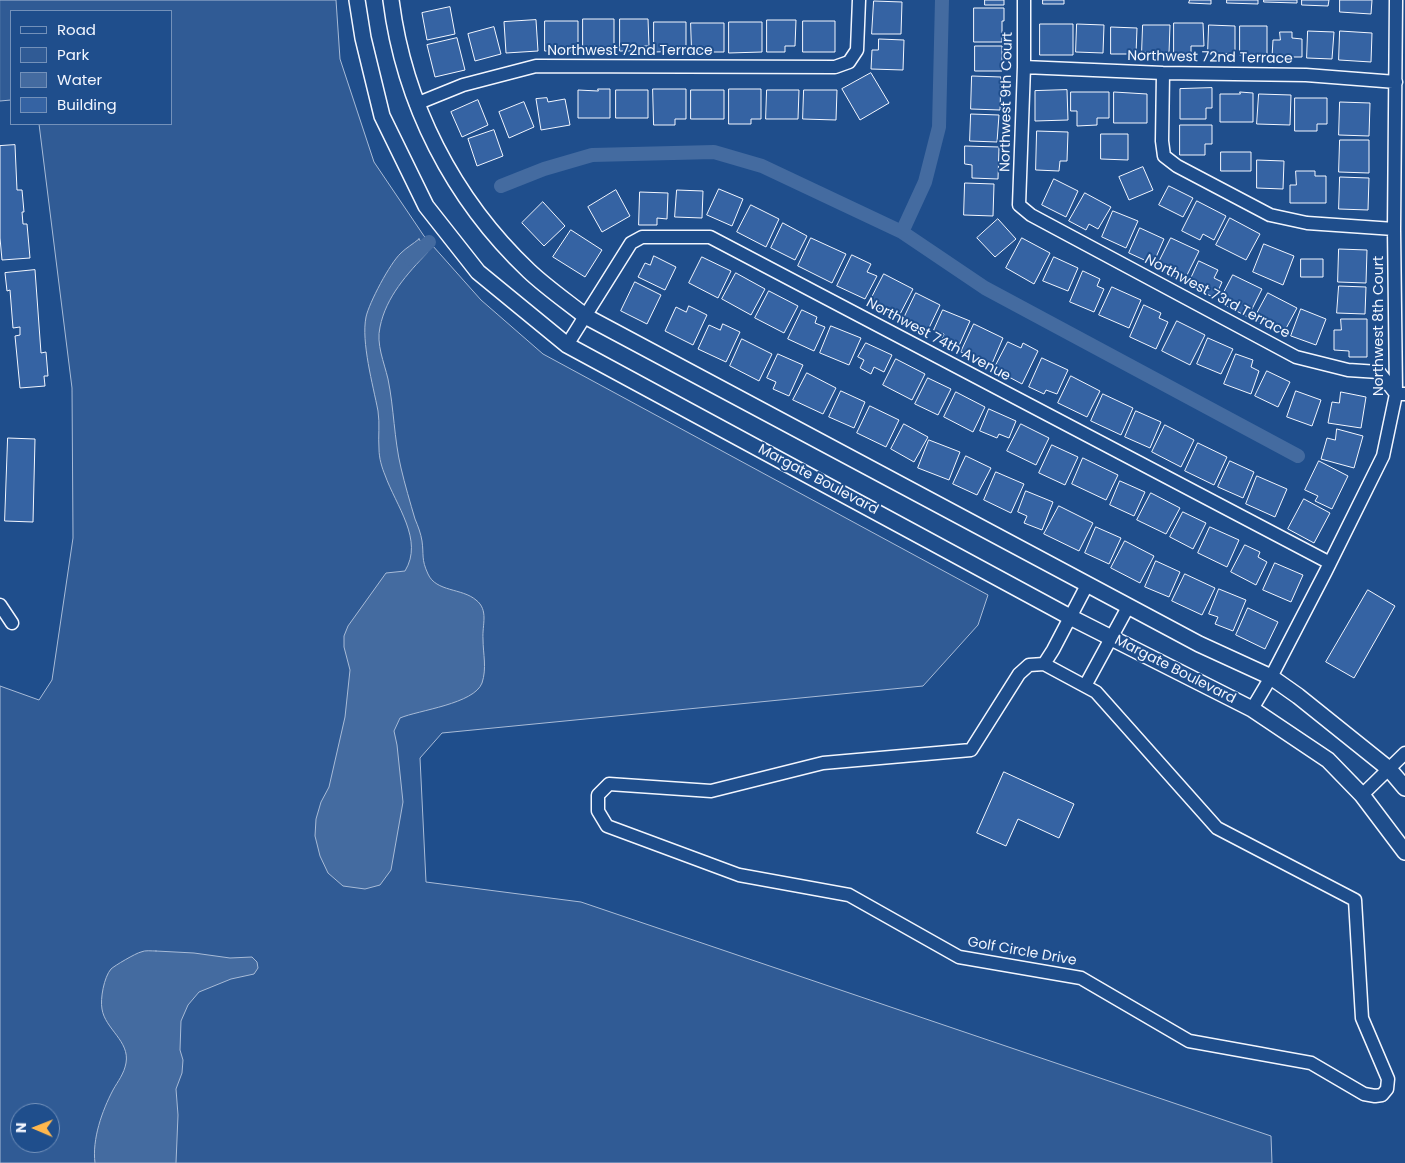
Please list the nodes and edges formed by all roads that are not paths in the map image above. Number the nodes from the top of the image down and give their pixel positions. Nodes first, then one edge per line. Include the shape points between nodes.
1 (357, 0) edge
2 (391, 0) edge
3 (859, 0) edge
4 (1024, 0) edge
5 (1396, 0) edge
6 (1024, 67) junction
7 (1163, 73) junction
8 (1396, 82) junction
9 (416, 104) junction
10 (1019, 205) joint
11 (1394, 229) junction
12 (585, 316) junction
13 (567, 345) junction
14 (1400, 394) edge
15 (1330, 563) junction
16 (1087, 585) junction
17 (0, 604) edge
18 (1128, 607) junction
19 (1070, 617) junction
20 (12, 623) dead end
21 (1111, 638) junction
22 (1044, 664) junction
23 (1271, 677) junction
24 (1085, 686) junction
25 (1252, 709) junction
26 (1405, 753) edge
27 (1389, 769) junction
28 (1405, 788) edge
29 (1362, 795) junction
30 (1405, 852) edge

1 - 13 street, Margate Boulevard via 382,116 426,206 478,272
2 - 9 street via 402,61
3 - 9 street, Northwest 72nd Terrace via 858,50 849,62 835,67 536,66 463,85
4 - 6 street, Northwest 9th Court
5 - 8 street, Northwest 8th Court
6 - 7 street, Northwest 72nd Terrace
6 - 10 street, Northwest 9th Court
7 - 8 street, Northwest 72nd Terrace via 1306,75
7 - 11 street via 1164,156 1177,166 1270,215 1307,223
8 - 11 street, Northwest 8th Court
9 - 12 street via 437,149 480,218 529,271
10 - 14 street, Northwest 73rd Terrace via 1031,215 1296,357 1348,370 1379,372
11 - 14 street, Northwest 8th Court
12 - 13 street, Northwest 74th Avenue
12 - 15 street, Northwest 74th Avenue via 630,243 642,237 710,237
12 - 16 street
13 - 19 street, Margate Boulevard
14 - 15 street, Northwest 8th Court via 1383,456
15 - 23 street, Northwest 8th Court
16 - 18 street
16 - 19 street
17 - 20 street
18 - 21 street
18 - 23 street
19 - 21 street, Margate Boulevard
19 - 22 street
21 - 24 street
21 - 25 street, Margate Boulevard
22 - 24 street, Golf Circle Drive
22 - 24 street, Golf Circle Drive via 1029,664 1019,674 971,750 823,763 711,792 609,784 598,795 598,811 606,826 739,875 849,895 959,957 1082,978 1189,1041 1311,1063 1364,1094 1382,1095 1387,1089 1388,1079 1362,1018 1355,900 1217,828 1096,692
23 - 25 street, Northwest 8th Court
23 - 27 street
25 - 29 street, Margate Boulevard via 1328,760
26 - 27 street
27 - 28 street
27 - 29 street
29 - 30 street, Margate Boulevard

